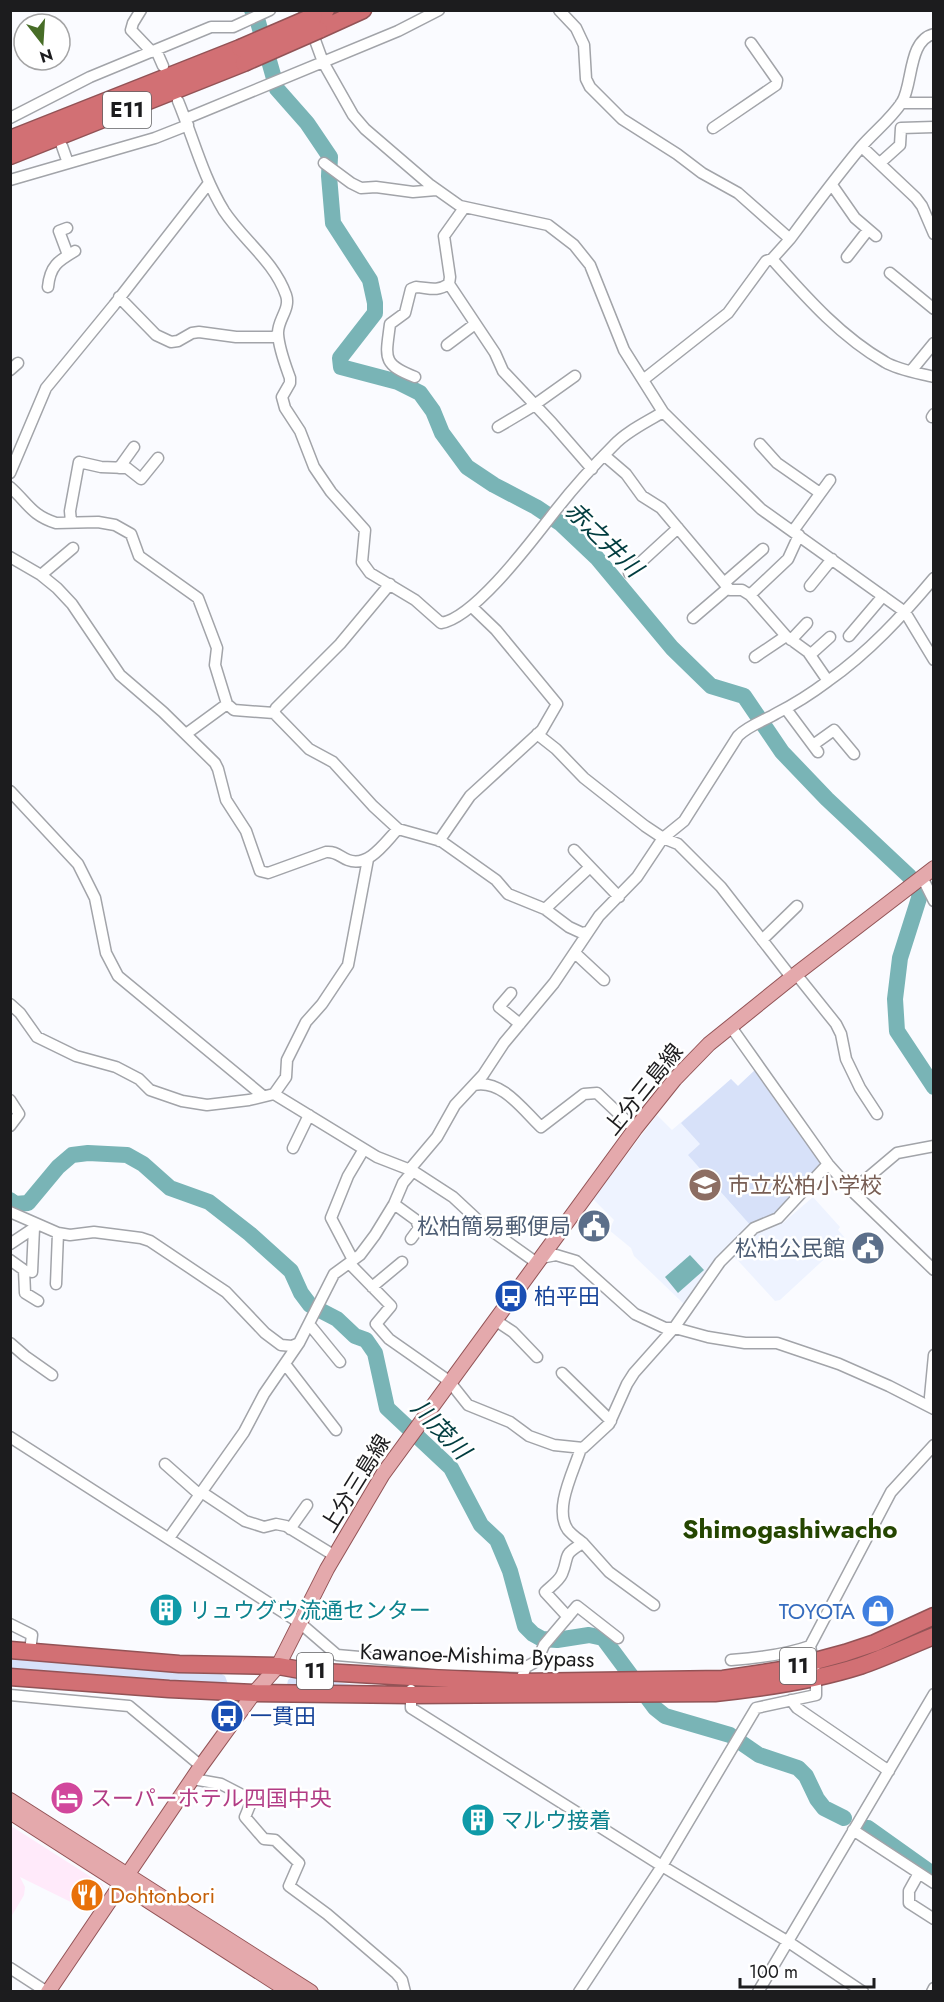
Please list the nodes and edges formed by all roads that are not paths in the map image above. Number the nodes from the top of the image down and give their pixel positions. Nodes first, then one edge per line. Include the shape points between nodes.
1 (141, 10) edge
2 (270, 10) edge
3 (363, 10) edge
4 (439, 10) edge
5 (559, 10) edge
6 (316, 17) edge
7 (933, 34) edge
8 (752, 43) dead end
9 (928, 43) edge
10 (154, 51) junction
11 (242, 56) junction
12 (323, 62) junction
13 (163, 66) dead end
14 (47, 100) junction
15 (178, 101) dead end
16 (901, 103) junction
17 (933, 103) edge
18 (50, 112) dead end
19 (10, 118) edge
20 (186, 122) junction
21 (933, 127) edge
22 (713, 128) dead end
23 (10, 139) edge
24 (62, 146) dead end
25 (862, 147) junction
26 (10, 156) edge
27 (68, 163) junction
28 (324, 163) dead end
29 (880, 163) junction
30 (10, 180) edge
31 (210, 183) junction
32 (832, 185) junction
33 (436, 190) junction
34 (464, 208) junction
35 (67, 228) dead end
36 (933, 234) edge
37 (790, 239) junction
38 (847, 257) dead end
39 (772, 259) junction
40 (890, 273) dead end
41 (449, 284) junction
42 (48, 287) dead end
43 (119, 297) junction
44 (933, 309) edge
45 (475, 324) junction
46 (278, 334) junction
47 (933, 343) edge
48 (447, 345) dead end
49 (911, 371) junction
50 (575, 376) dead end
51 (415, 377) dead end
52 (933, 377) edge
53 (643, 380) junction
54 (534, 404) junction
55 (663, 412) junction
56 (498, 427) dead end
57 (760, 444) dead end
58 (134, 447) dead end
59 (604, 456) junction
60 (13, 457) edge
61 (158, 458) dead end
62 (119, 468) junction
63 (592, 469) junction
64 (10, 473) edge
65 (831, 480) dead end
66 (10, 487) edge
67 (820, 494) junction
68 (71, 522) junction
69 (678, 528) junction
70 (796, 533) junction
71 (73, 548) dead end
72 (763, 549) dead end
73 (10, 557) edge
74 (832, 559) junction
75 (629, 573) dead end
76 (41, 575) junction
77 (933, 578) edge
78 (390, 584) junction
79 (726, 585) junction
80 (810, 586) dead end
81 (750, 595) junction
82 (883, 596) junction
83 (472, 607) junction
84 (905, 612) junction
85 (693, 618) dead end
86 (807, 623) dead end
87 (849, 636) dead end
88 (830, 637) dead end
89 (789, 638) junction
90 (810, 655) junction
91 (755, 657) dead end
92 (933, 660) edge
93 (828, 681) junction
94 (227, 704) junction
95 (786, 709) junction
96 (274, 713) junction
97 (186, 734) junction
98 (537, 734) junction
99 (854, 754) dead end
100 (10, 791) edge
101 (398, 829) junction
102 (663, 838) junction
103 (439, 841) junction
104 (574, 850) dead end
105 (368, 859) junction
106 (590, 867) junction
107 (928, 872) edge
108 (619, 897) junction
109 (933, 901) edge
110 (797, 906) dead end
111 (545, 909) junction
112 (587, 932) junction
113 (762, 940) junction
114 (575, 954) junction
115 (794, 976) junction
116 (604, 980) dead end
117 (511, 993) dead end
118 (10, 1004) edge
119 (520, 1024) junction
120 (731, 1027) junction
121 (474, 1085) junction
122 (274, 1094) junction
123 (262, 1095) junction
124 (10, 1100) edge
125 (878, 1114) dead end
126 (309, 1115) junction
127 (10, 1126) edge
128 (635, 1129) junction
129 (933, 1146) edge
130 (293, 1148) dead end
131 (364, 1149) junction
132 (828, 1164) junction
133 (411, 1170) junction
134 (852, 1191) junction
135 (394, 1204) junction
136 (10, 1212) edge
137 (37, 1226) junction
138 (58, 1233) junction
139 (411, 1239) dead end
140 (10, 1244) edge
141 (10, 1260) edge
142 (539, 1260) junction
143 (351, 1261) junction
144 (402, 1262) dead end
145 (933, 1270) edge
146 (32, 1272) dead end
147 (56, 1284) dead end
148 (372, 1287) junction
149 (38, 1301) dead end
150 (495, 1320) junction
151 (309, 1324) junction
152 (674, 1328) junction
153 (10, 1343) edge
154 (299, 1343) junction
155 (933, 1355) edge
156 (537, 1357) dead end
157 (340, 1362) dead end
158 (285, 1364) junction
159 (562, 1373) dead end
160 (52, 1375) dead end
161 (450, 1381) junction
162 (933, 1409) edge
163 (611, 1421) junction
164 (336, 1430) dead end
165 (10, 1437) edge
166 (933, 1445) edge
167 (581, 1448) junction
168 (165, 1464) dead end
169 (202, 1494) junction
170 (307, 1505) dead end
171 (290, 1529) junction
172 (169, 1538) junction
173 (583, 1543) junction
174 (334, 1556) junction
175 (654, 1605) dead end
176 (568, 1617) junction
177 (932, 1621) edge
178 (300, 1623) junction
179 (10, 1624) edge
180 (933, 1636) edge
181 (618, 1638) dead end
182 (810, 1646) junction
183 (10, 1650) edge
184 (30, 1651) junction
185 (731, 1660) dead end
186 (278, 1666) junction
187 (814, 1670) junction
188 (523, 1674) junction
189 (10, 1677) edge
190 (411, 1677) junction
191 (622, 1688) junction
192 (254, 1693) junction
193 (10, 1695) edge
194 (411, 1695) junction
195 (933, 1699) edge
196 (791, 1700) junction
197 (201, 1766) junction
198 (889, 1771) junction
199 (193, 1779) junction
200 (10, 1800) edge
201 (10, 1812) edge
202 (853, 1830) junction
203 (662, 1866) junction
204 (919, 1873) junction
205 (124, 1877) junction
206 (933, 1883) edge
207 (933, 1918) edge
208 (787, 1941) junction
209 (10, 1968) edge
210 (47, 1992) edge
211 (290, 1992) edge
212 (311, 1992) edge
213 (405, 1992) edge
214 (579, 1992) edge
215 (758, 1992) edge
216 (863, 1992) edge

1 - 10 street via 131,30
2 - 10 street via 233,27 211,27
3 - 6 highway, E11
4 - 12 street
5 - 37 street via 576,28 584,45 590,87 622,119 738,193
6 - 11 highway, E11, bridge
6 - 12 street
7 - 9 street via 928,36
8 - 22 street via 777,80 776,85
9 - 16 street via 917,48
10 - 13 street
10 - 14 street via 90,77
11 - 23 highway, E11
11 - 26 highway, E11
12 - 20 street
12 - 33 street via 365,129
14 - 18 street
14 - 19 street
15 - 20 street
16 - 17 street
16 - 25 street
20 - 27 street via 155,138
20 - 31 street
21 - 29 street via 901,128 900,145
24 - 27 street
25 - 29 street
25 - 32 street
27 - 30 street
28 - 33 street via 361,188
29 - 36 street via 922,206
31 - 43 street
31 - 46 street via 225,211 265,258 286,294 287,308
32 - 37 street
32 - 38 street via 855,218 872,233
33 - 34 street
34 - 41 street via 444,236
34 - 53 street via 548,225 574,244 590,265 624,350
35 - 42 street via 59,231 72,253 49,273
37 - 39 street
39 - 49 street via 814,307 842,330 886,363
39 - 53 street via 766,261 728,314
40 - 44 street
41 - 45 street
41 - 51 street via 433,291 416,286 411,289 405,313 390,324 386,354 392,366
43 - 46 street via 156,334 171,342 199,332 236,337
43 - 60 street via 46,388
45 - 48 street
45 - 54 street via 503,371
46 - 78 street via 290,378 282,397 285,408 331,492 365,530 362,562 370,573
47 - 49 street
49 - 52 street
50 - 54 street
53 - 55 street
54 - 56 street
54 - 63 street
55 - 59 street via 621,438
55 - 70 street via 761,509
57 - 67 street via 777,463
58 - 62 street
59 - 63 street
59 - 69 street
60 - 64 street
61 - 62 street via 141,479 127,468
62 - 68 street via 80,462
63 - 83 street via 509,570
65 - 67 street
66 - 68 street via 39,516
67 - 70 street
68 - 94 street via 98,522 124,530 133,537 139,556 195,595 217,648 215,665
69 - 75 street
69 - 79 street
70 - 74 street
70 - 81 street via 788,559
71 - 76 street
72 - 79 street
73 - 76 street
74 - 80 street
74 - 82 street
76 - 97 street via 72,604 120,675
77 - 84 street
78 - 83 street via 441,623 451,622
78 - 96 street
79 - 81 street via 730,590
79 - 85 street
81 - 89 street
82 - 84 street
82 - 87 street
83 - 98 street via 496,630 556,704
84 - 92 street
84 - 93 street via 867,651
86 - 89 street
88 - 90 street
89 - 90 street
89 - 91 street
90 - 93 street
93 - 95 street
94 - 96 street via 234,710
94 - 97 street
95 - 99 street via 815,748 834,730
95 - 102 street via 738,736 684,822
96 - 101 street via 309,749 333,762
97 - 105 street via 218,767 226,800 246,831 260,871 268,873 326,852 352,861
98 - 102 street via 584,778
98 - 103 street via 470,796
100 - 123 street via 78,864 95,898 106,953 118,976
101 - 103 street
101 - 105 street
102 - 108 street
102 - 113 street via 678,844 721,887
103 - 111 street via 496,880 508,894
104 - 106 street
105 - 122 street via 348,964 306,1022 287,1060 286,1077
106 - 108 street
106 - 111 street
107 - 109 street
107 - 115 main road, 上分三島線
108 - 112 street
110 - 113 street via 790,918
111 - 112 street via 569,927
112 - 114 street
113 - 115 street
114 - 116 street
114 - 119 street
115 - 120 main road, 上分三島線
115 - 125 street via 836,1024 846,1059
117 - 119 street via 500,1007
118 - 123 street via 37,1037 76,1056 116,1067 150,1090 207,1105
119 - 121 street
120 - 128 main road, 上分三島線 via 692,1061
120 - 132 street
121 - 128 street via 483,1083 501,1089 541,1127 584,1094 597,1093
121 - 133 street via 455,1105 437,1137
122 - 123 street
122 - 126 street
124 - 127 street via 19,1114
126 - 130 street
126 - 131 street
128 - 142 main road, 上分三島線
129 - 134 street via 897,1153
131 - 133 street
131 - 143 street via 331,1218
132 - 134 street
132 - 152 street via 783,1214 754,1228 730,1251
133 - 135 street
133 - 142 street via 453,1197 482,1224
134 - 145 street
135 - 139 street via 416,1220 419,1228
135 - 143 street via 375,1235
136 - 137 street
137 - 138 street
137 - 140 street
137 - 146 street
138 - 147 street
138 - 154 street via 94,1232 150,1241 226,1292 281,1344
141 - 149 street via 24,1270 25,1293
142 - 150 main road, 上分三島線
142 - 152 street via 556,1255 576,1261 635,1314 665,1328
143 - 148 street
143 - 151 street via 334,1274
144 - 148 street
148 - 161 street via 391,1306 376,1324 379,1329
150 - 156 street
150 - 161 main road, 上分三島線
151 - 154 street
151 - 157 street
152 - 162 street via 745,1343 777,1343 849,1369
152 - 163 street via 634,1373
153 - 160 street
154 - 158 street
155 - 162 street
158 - 164 street
158 - 169 street
159 - 163 street
161 - 167 street via 468,1405 510,1422 529,1436 554,1445
161 - 174 main road, 上分三島線 via 383,1474
163 - 167 street
165 - 172 street
166 - 182 street via 891,1492
167 - 173 street via 566,1489 564,1517 568,1530
168 - 169 street
169 - 171 street via 245,1521
169 - 172 street
170 - 171 street
171 - 174 street
172 - 178 street
173 - 175 street via 609,1572
173 - 176 street via 569,1553 562,1576 545,1592
174 - 178 main road, 上分三島線
176 - 181 street via 578,1606
176 - 188 street
177 - 187 highway, Kawanoe-Mishima Bypass / 11
178 - 186 main road, 上分三島線
178 - 188 street via 337,1655
179 - 184 street via 32,1635
180 - 187 highway, Kawanoe-Mishima Bypass / 11 via 859,1666
182 - 185 street
182 - 187 street
183 - 184 highway, Kawanoe-Mishima Bypass / 11
184 - 186 highway, Kawanoe-Mishima Bypass / 11 via 179,1664
186 - 190 highway, Kawanoe-Mishima Bypass / 11
186 - 192 main road, 上分三島線
187 - 191 highway, Kawanoe-Mishima Bypass / 11 via 657,1688
187 - 196 street via 816,1695
188 - 190 highway, Kawanoe-Mishima Bypass / 11
188 - 191 highway, Kawanoe-Mishima Bypass / 11
189 - 192 highway, Kawanoe-Mishima Bypass / 11
190 - 194 street
191 - 194 highway, Kawanoe-Mishima Bypass / 11
192 - 194 highway, Kawanoe-Mishima Bypass / 11
192 - 197 main road, 上分三島線
193 - 197 street via 129,1706
194 - 203 street via 411,1708
195 - 198 street
196 - 198 street
196 - 203 street via 756,1708
197 - 199 main road, 上分三島線
198 - 202 street
199 - 205 main road, 上分三島線
199 - 213 street via 221,1784 252,1800 245,1816 264,1839 275,1840 299,1863 289,1886 396,1973
200 - 205 main road
201 - 205 main road
202 - 204 street
202 - 208 street
203 - 208 street
203 - 214 street
204 - 206 street
204 - 207 street via 909,1891 909,1903
205 - 210 main road, 上分三島線
205 - 211 main road
205 - 212 main road
208 - 215 street
208 - 216 street
209 - 210 street

